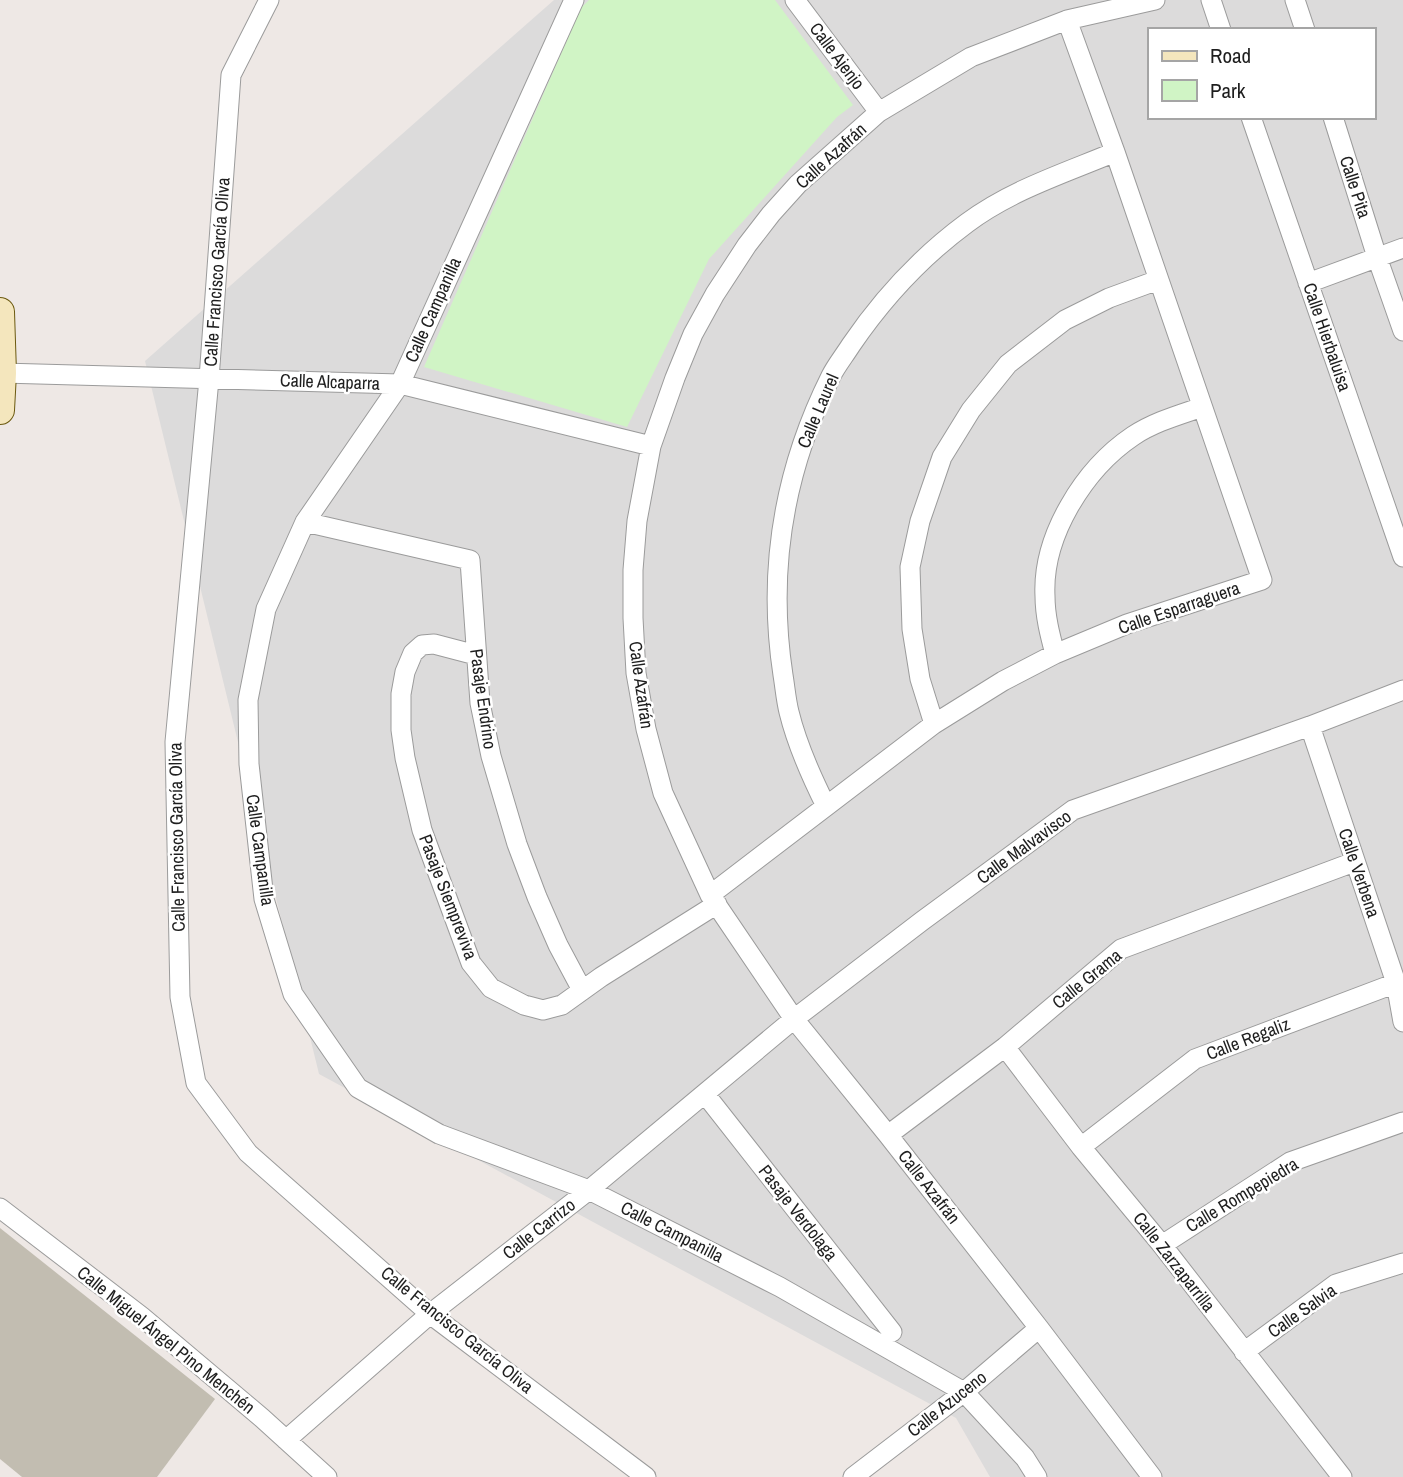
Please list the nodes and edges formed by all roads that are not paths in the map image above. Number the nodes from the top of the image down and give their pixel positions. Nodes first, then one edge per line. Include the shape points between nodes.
1 (269, 0) edge
2 (574, 0) edge
3 (794, 0) edge
4 (1156, 0) edge
5 (1211, 0) edge
6 (1295, 0) edge
7 (1068, 20) junction
8 (1220, 28) edge
9 (1304, 28) edge
10 (879, 113) junction
11 (1252, 119) edge
12 (1334, 119) edge
13 (1115, 152) junction
14 (1403, 248) edge
15 (1377, 257) junction
16 (1158, 280) junction
17 (1308, 283) junction
18 (0, 312) edge
19 (1403, 331) edge
20 (2, 373) junction
21 (209, 379) junction
22 (400, 384) junction
23 (1202, 407) junction
24 (0, 410) edge
25 (651, 446) junction
26 (305, 522) junction
27 (1403, 557) edge
28 (1055, 654) junction
29 (476, 655) junction
30 (1403, 690) edge
31 (934, 724) junction
32 (1310, 726) junction
33 (826, 806) junction
34 (1354, 862) junction
35 (713, 900) junction
36 (1396, 983) junction
37 (582, 990) junction
38 (794, 1019) junction
39 (1403, 1022) edge
40 (1005, 1047) junction
41 (705, 1094) junction
42 (1403, 1122) edge
43 (888, 1135) junction
44 (1081, 1147) junction
45 (589, 1190) junction
46 (0, 1208) edge
47 (1161, 1245) junction
48 (1403, 1263) edge
49 (430, 1314) junction
50 (1039, 1328) junction
51 (892, 1332) dead end
52 (1244, 1352) junction
53 (964, 1392) junction
54 (286, 1440) junction
55 (327, 1477) edge
56 (646, 1477) edge
57 (853, 1477) edge
58 (1037, 1477) edge
59 (1152, 1477) edge
60 (1342, 1477) edge

1 - 21 street, Calle Francisco García Oliva via 231,75
2 - 22 street, Calle Campanilla
3 - 10 street, Calle Ajenjo
4 - 7 street, Calle Azafrán
5 - 8 street
6 - 9 street
7 - 10 street, Calle Azafrán via 971,57
7 - 13 street, Calle Esparraguera
10 - 25 street, Calle Azafrán via 798,184 747,245 693,334
11 - 17 street, Calle Hierbaluisa
12 - 15 street, Calle Pita
13 - 16 street, Calle Esparraguera
13 - 33 street, Calle Laurel via 1013,195 969,221 891,291 831,374 789,488 779,539 776,596 789,712 808,771
14 - 15 street
15 - 17 street
15 - 19 street, Calle Pita
16 - 23 street, Calle Esparraguera
16 - 31 street via 1065,320 1008,364 971,410 942,457 910,567 912,629
17 - 27 street, Calle Hierbaluisa
18 - 20 main road
20 - 21 street, Calle Alcaparra
20 - 24 main road
21 - 22 street, Calle Alcaparra
21 - 49 street, Calle Francisco García Oliva via 175,743 180,997 196,1083 248,1153
22 - 25 street, Calle Alcaparra
22 - 26 street, Calle Campanilla
23 - 28 street via 1132,436 1104,461 1064,514 1044,593
23 - 28 street, Calle Esparraguera via 1262,580 1127,624
25 - 35 street, Calle Azafrán via 633,570 636,673 663,793
26 - 29 street, Pasaje Endrino via 470,560
26 - 45 street, Calle Campanilla via 266,609 248,700 249,764 264,900 293,994 358,1088 439,1134
28 - 31 street, Calle Esparraguera
29 - 37 street, Pasaje Endrino via 491,756 517,844 558,945
29 - 37 street, Pasaje Siempreviva via 422,645 405,672 401,730 422,830 471,962 491,988 542,1010 562,1005
30 - 32 street, Calle Malvavisco
31 - 33 street, Calle Esparraguera
32 - 34 street, Calle Verbena
32 - 38 street, Calle Malvavisco via 1073,810
33 - 35 street, Calle Esparraguera
34 - 36 street, Calle Verbena
34 - 40 street, Calle Grama via 1121,949
35 - 37 street, Pasaje Siempreviva
35 - 38 street, Calle Azafrán
36 - 39 street, Calle Verbena
36 - 44 street, Calle Regaliz via 1195,1059
38 - 41 street, Calle Carrizo
38 - 43 street, Calle Azafrán
40 - 43 street, Calle Grama
40 - 44 street, Calle Zarzaparrilla
41 - 45 street, Calle Carrizo
41 - 51 street, Pasaje Verdolaga
42 - 47 street, Calle Rompepiedra via 1290,1162
43 - 50 street, Calle Azafrán
44 - 47 street, Calle Zarzaparrilla
45 - 49 street, Calle Carrizo
45 - 53 street, Calle Campanilla via 780,1287
46 - 54 street, Calle Miguel Ángel Pino Menchén via 141,1316
47 - 52 street, Calle Zarzaparrilla
48 - 52 street, Calle Salvia via 1336,1284
49 - 54 street, Calle Carrizo
49 - 56 street, Calle Francisco García Oliva
50 - 53 street, Calle Azuceno
50 - 59 street, Calle Azafrán
52 - 60 street, Calle Zarzaparrilla
53 - 57 street, Calle Azuceno
53 - 58 street, Calle Campanilla
54 - 55 street, Calle Miguel Ángel Pino Menchén

